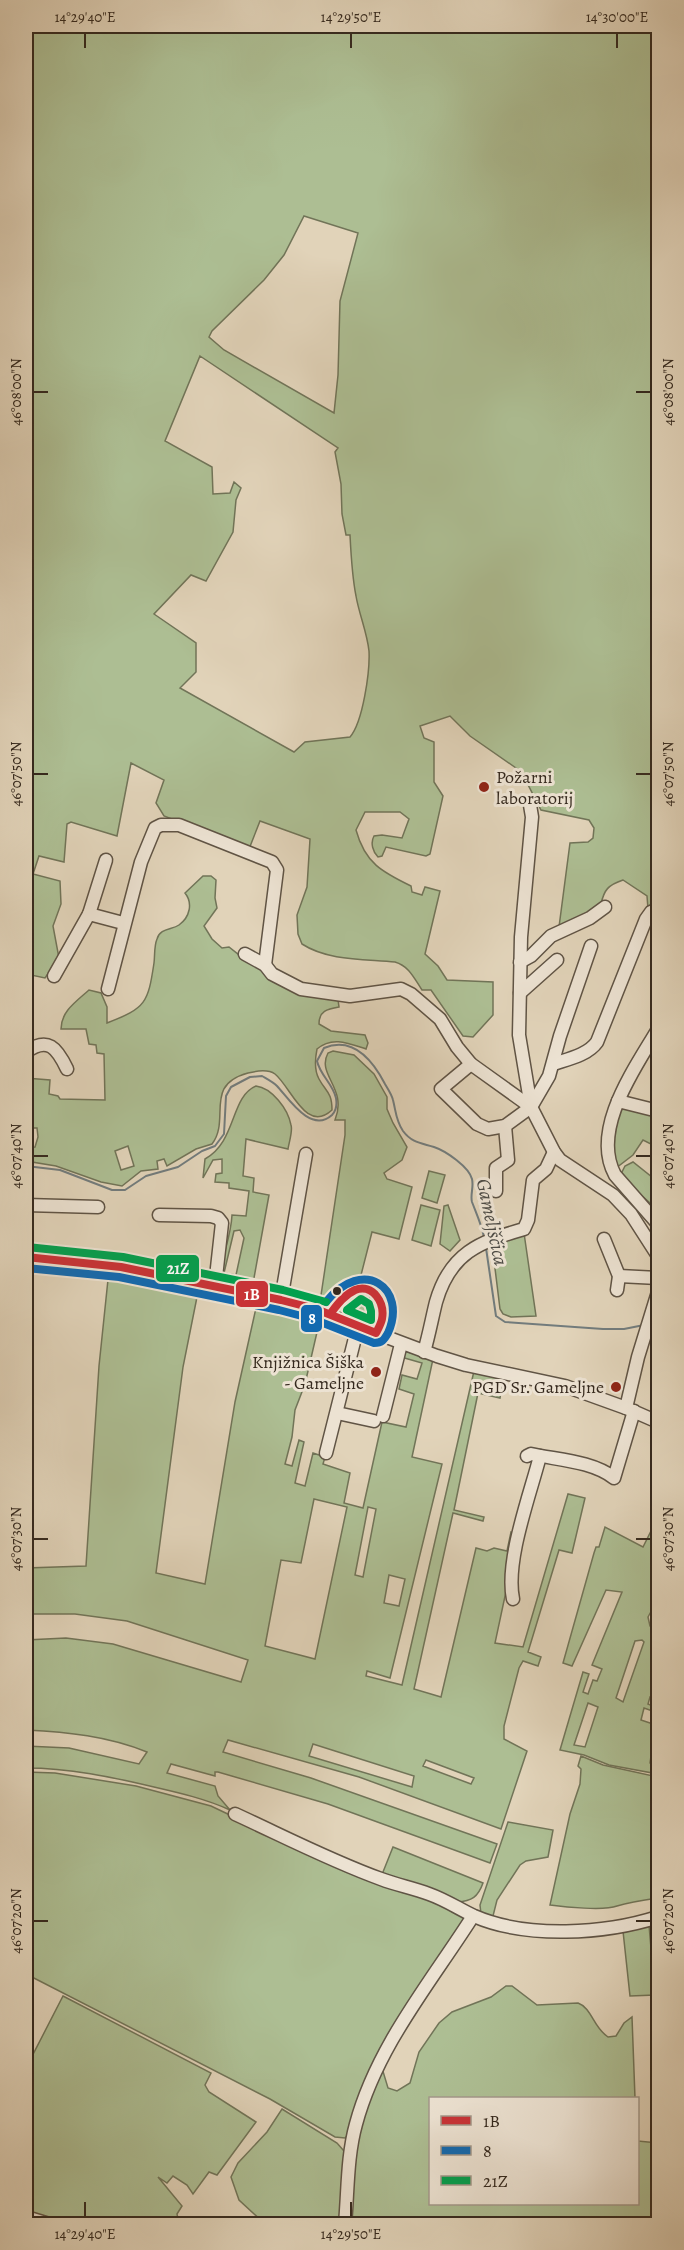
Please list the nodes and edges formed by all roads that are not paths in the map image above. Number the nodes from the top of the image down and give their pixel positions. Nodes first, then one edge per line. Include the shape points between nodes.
1 (530, 805) dead end
2 (106, 860) dead end
3 (605, 907) dead end
4 (658, 909) edge
5 (88, 914) junction
6 (123, 923) junction
7 (591, 946) dead end
8 (245, 954) dead end
9 (557, 960) dead end
10 (520, 962) junction
11 (266, 965) junction
12 (54, 976) dead end
13 (108, 989) dead end
14 (520, 993) junction
15 (658, 1029) edge
16 (26, 1052) edge
17 (471, 1064) junction
18 (553, 1064) junction
19 (67, 1069) dead end
20 (618, 1101) junction
21 (531, 1107) junction
22 (658, 1111) edge
23 (505, 1126) junction
24 (554, 1152) junction
25 (306, 1154) dead end
26 (496, 1191) dead end
27 (26, 1205) edge
28 (98, 1207) dead end
29 (159, 1215) dead end
30 (658, 1224) edge
31 (604, 1239) dead end
32 (658, 1256) edge
33 (26, 1257) edge
34 (619, 1276) junction
35 (658, 1278) edge
36 (215, 1286) junction
37 (617, 1290) dead end
38 (658, 1292) edge
39 (281, 1300) junction
40 (358, 1326) junction
41 (401, 1344) junction
42 (424, 1352) junction
43 (630, 1409) junction
44 (337, 1413) junction
45 (658, 1422) edge
46 (326, 1453) dead end
47 (527, 1456) dead end
48 (540, 1456) junction
49 (513, 1599) dead end
50 (235, 1814) dead end
51 (473, 1916) junction
52 (658, 1917) edge
53 (26, 2217) edge
54 (49, 2224) edge
55 (345, 2224) edge

1 - 10 street
2 - 5 street
3 - 10 street via 551,936 531,957
4 - 18 street via 646,919 597,1042 579,1055
5 - 6 street
5 - 12 street
6 - 11 street via 128,918 141,862 155,828 179,825 272,862 277,870
6 - 13 street
7 - 18 street
8 - 11 street
9 - 14 street
10 - 14 street
11 - 17 street via 272,974 301,989 330,994 350,996 401,988 440,1019
14 - 21 street via 519,1035
15 - 20 street
16 - 19 street via 36,1045 52,1046
17 - 21 street
17 - 23 street via 441,1089 477,1124 488,1129
18 - 21 street
20 - 22 street
20 - 30 street via 608,1141 611,1167
21 - 23 street
21 - 24 street
23 - 26 street via 508,1160 496,1168
24 - 32 street via 613,1195 631,1214
24 - 42 street via 546,1169 533,1180 524,1229 478,1245 448,1271
25 - 39 street
27 - 28 street
29 - 36 street via 211,1216 222,1223
31 - 34 street
33 - 36 street via 121,1267
34 - 35 street
34 - 37 street
36 - 39 street
38 - 43 street
39 - 40 street
40 - 41 street
40 - 44 street
41 - 42 street
41 - 44 street via 378,1419
42 - 43 street via 565,1386
43 - 45 street
43 - 48 street via 614,1478 584,1464
44 - 46 street
47 - 48 street
48 - 49 street via 516,1548
50 - 51 street via 381,1880 456,1904
51 - 52 street via 523,1929 550,1930 627,1926
51 - 55 street via 376,2068 351,2147
53 - 54 street

